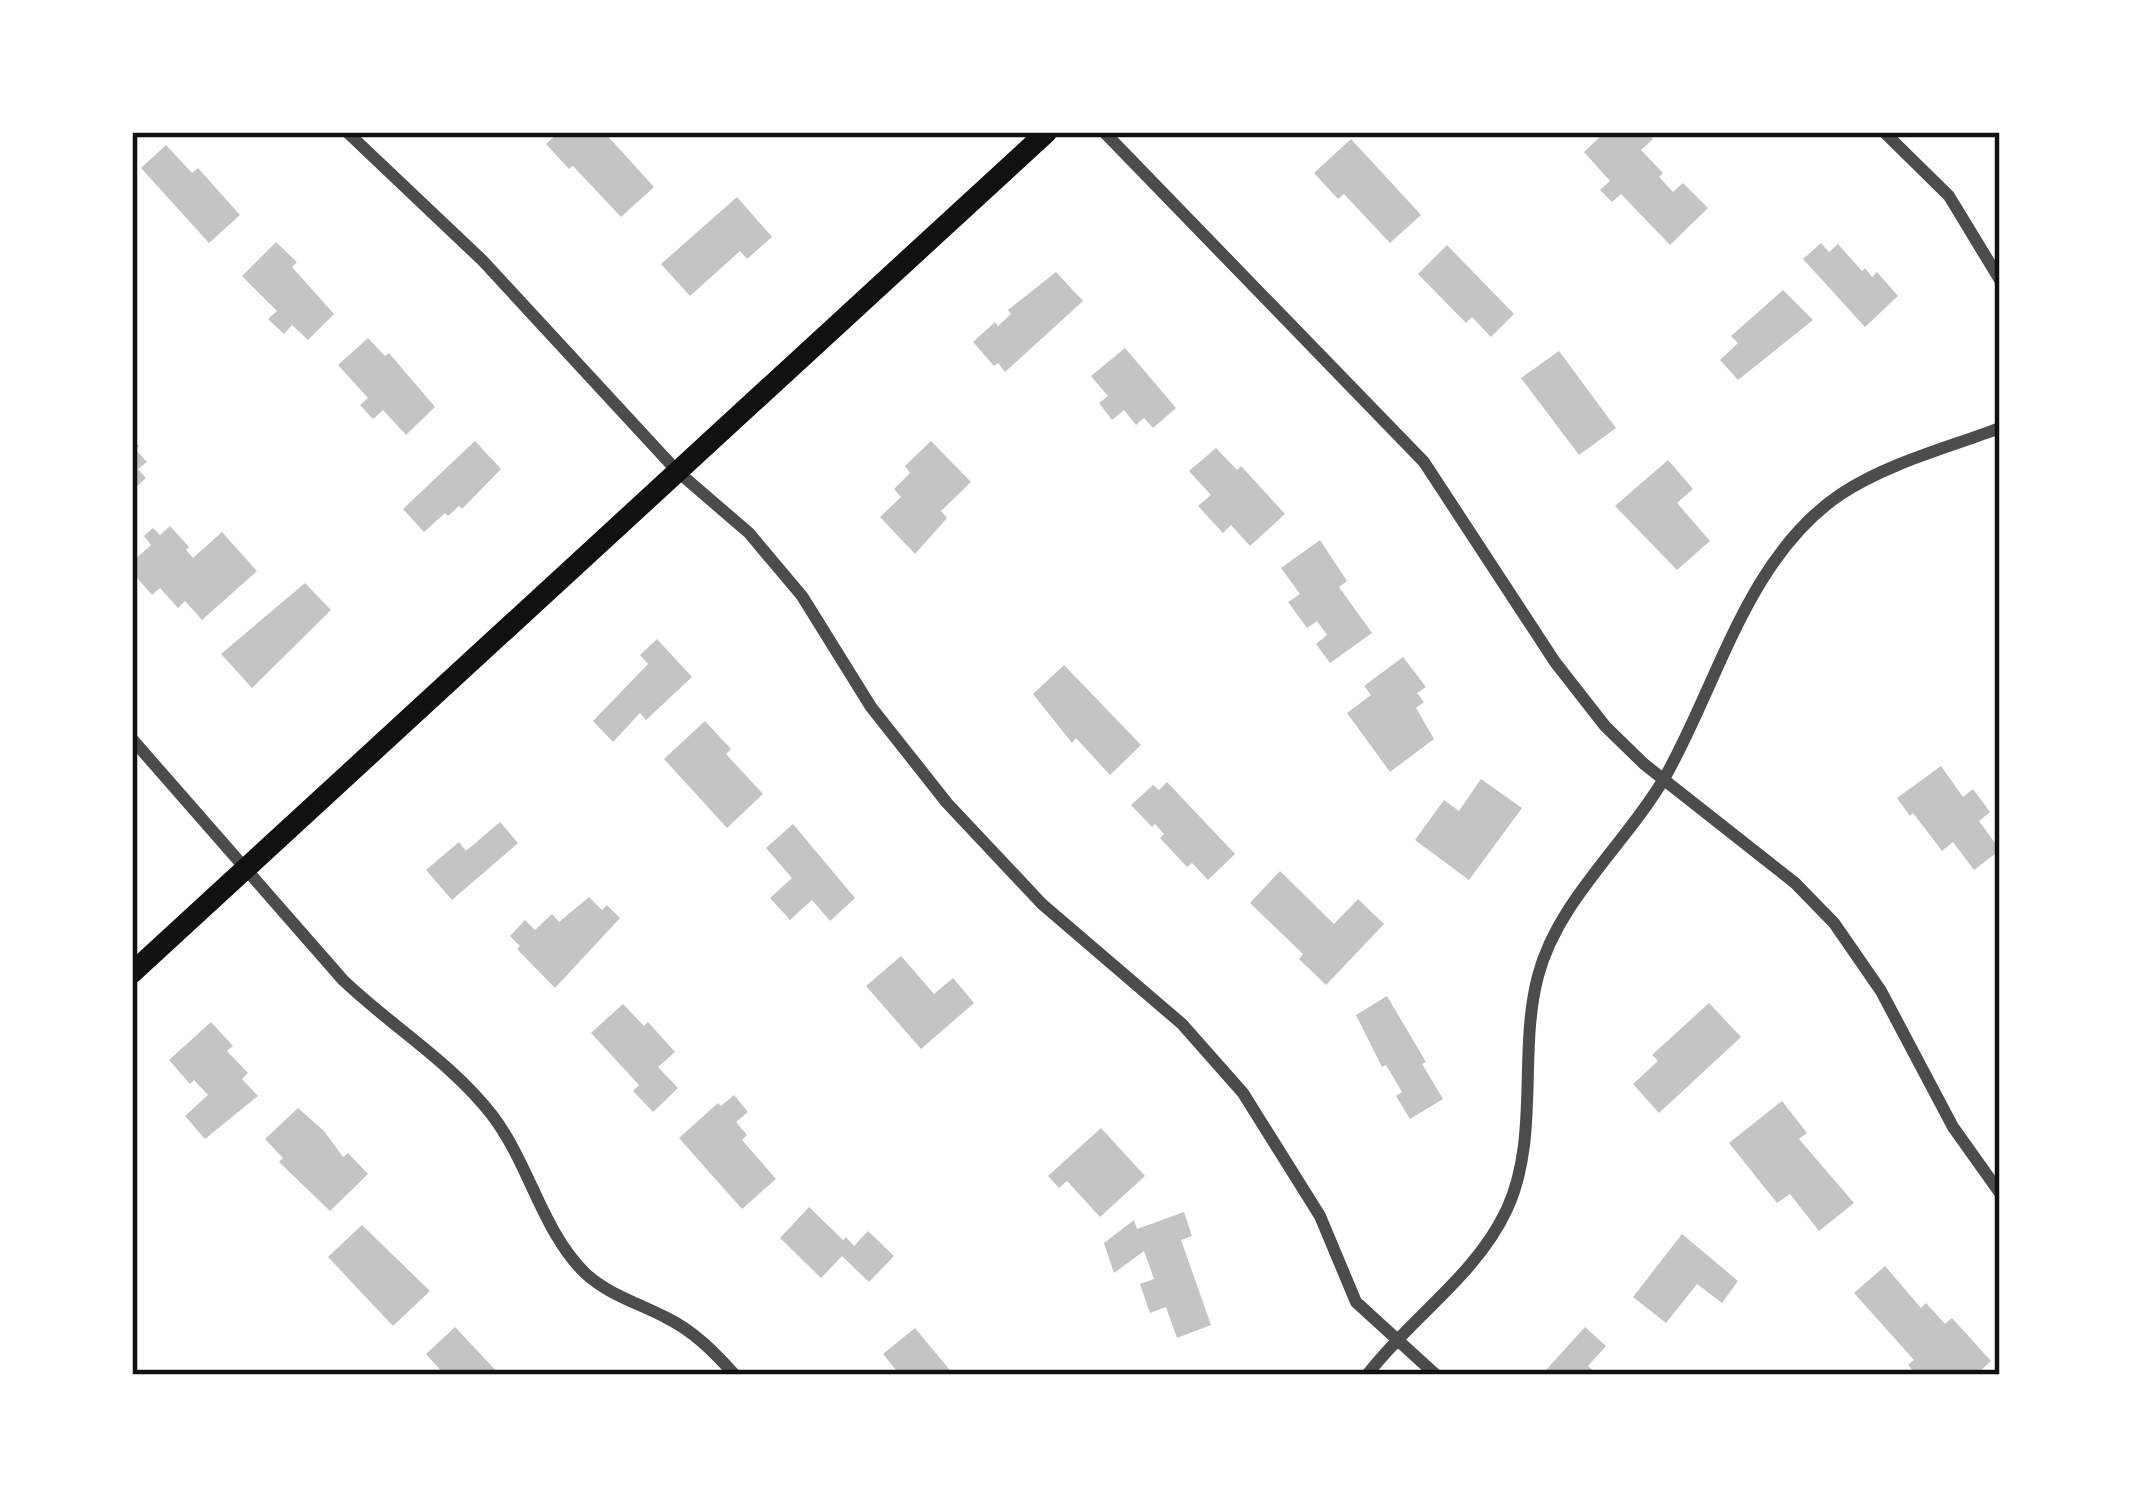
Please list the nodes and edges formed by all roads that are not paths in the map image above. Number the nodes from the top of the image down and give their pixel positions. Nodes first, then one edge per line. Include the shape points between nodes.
1 (347, 132) edge
2 (1047, 132) edge
3 (1104, 132) edge
4 (1884, 132) edge
5 (2000, 280) edge
6 (2000, 428) edge
7 (677, 471) junction
8 (132, 740) edge
9 (1664, 779) junction
10 (246, 869) junction
11 (132, 974) edge
12 (2000, 1193) edge
13 (1397, 1339) junction
14 (735, 1375) edge
15 (1366, 1375) edge
16 (1436, 1375) edge

1 - 7 street via 483,261
2 - 7 main road
3 - 9 street via 1424,462 1587,706
4 - 5 street via 1949,196
6 - 9 street via 1873,476 1800,529 1761,583
7 - 10 main road
7 - 13 street via 785,574 871,707 993,855 1182,1024 1243,1093 1320,1216 1356,1302
8 - 10 street
9 - 12 street via 1795,883 1843,934
9 - 13 street via 1541,964 1527,1029 1520,1168 1508,1206 1473,1263
10 - 11 main road
10 - 14 street via 343,980 453,1072 495,1119 583,1270 691,1332
13 - 15 street
13 - 16 street

